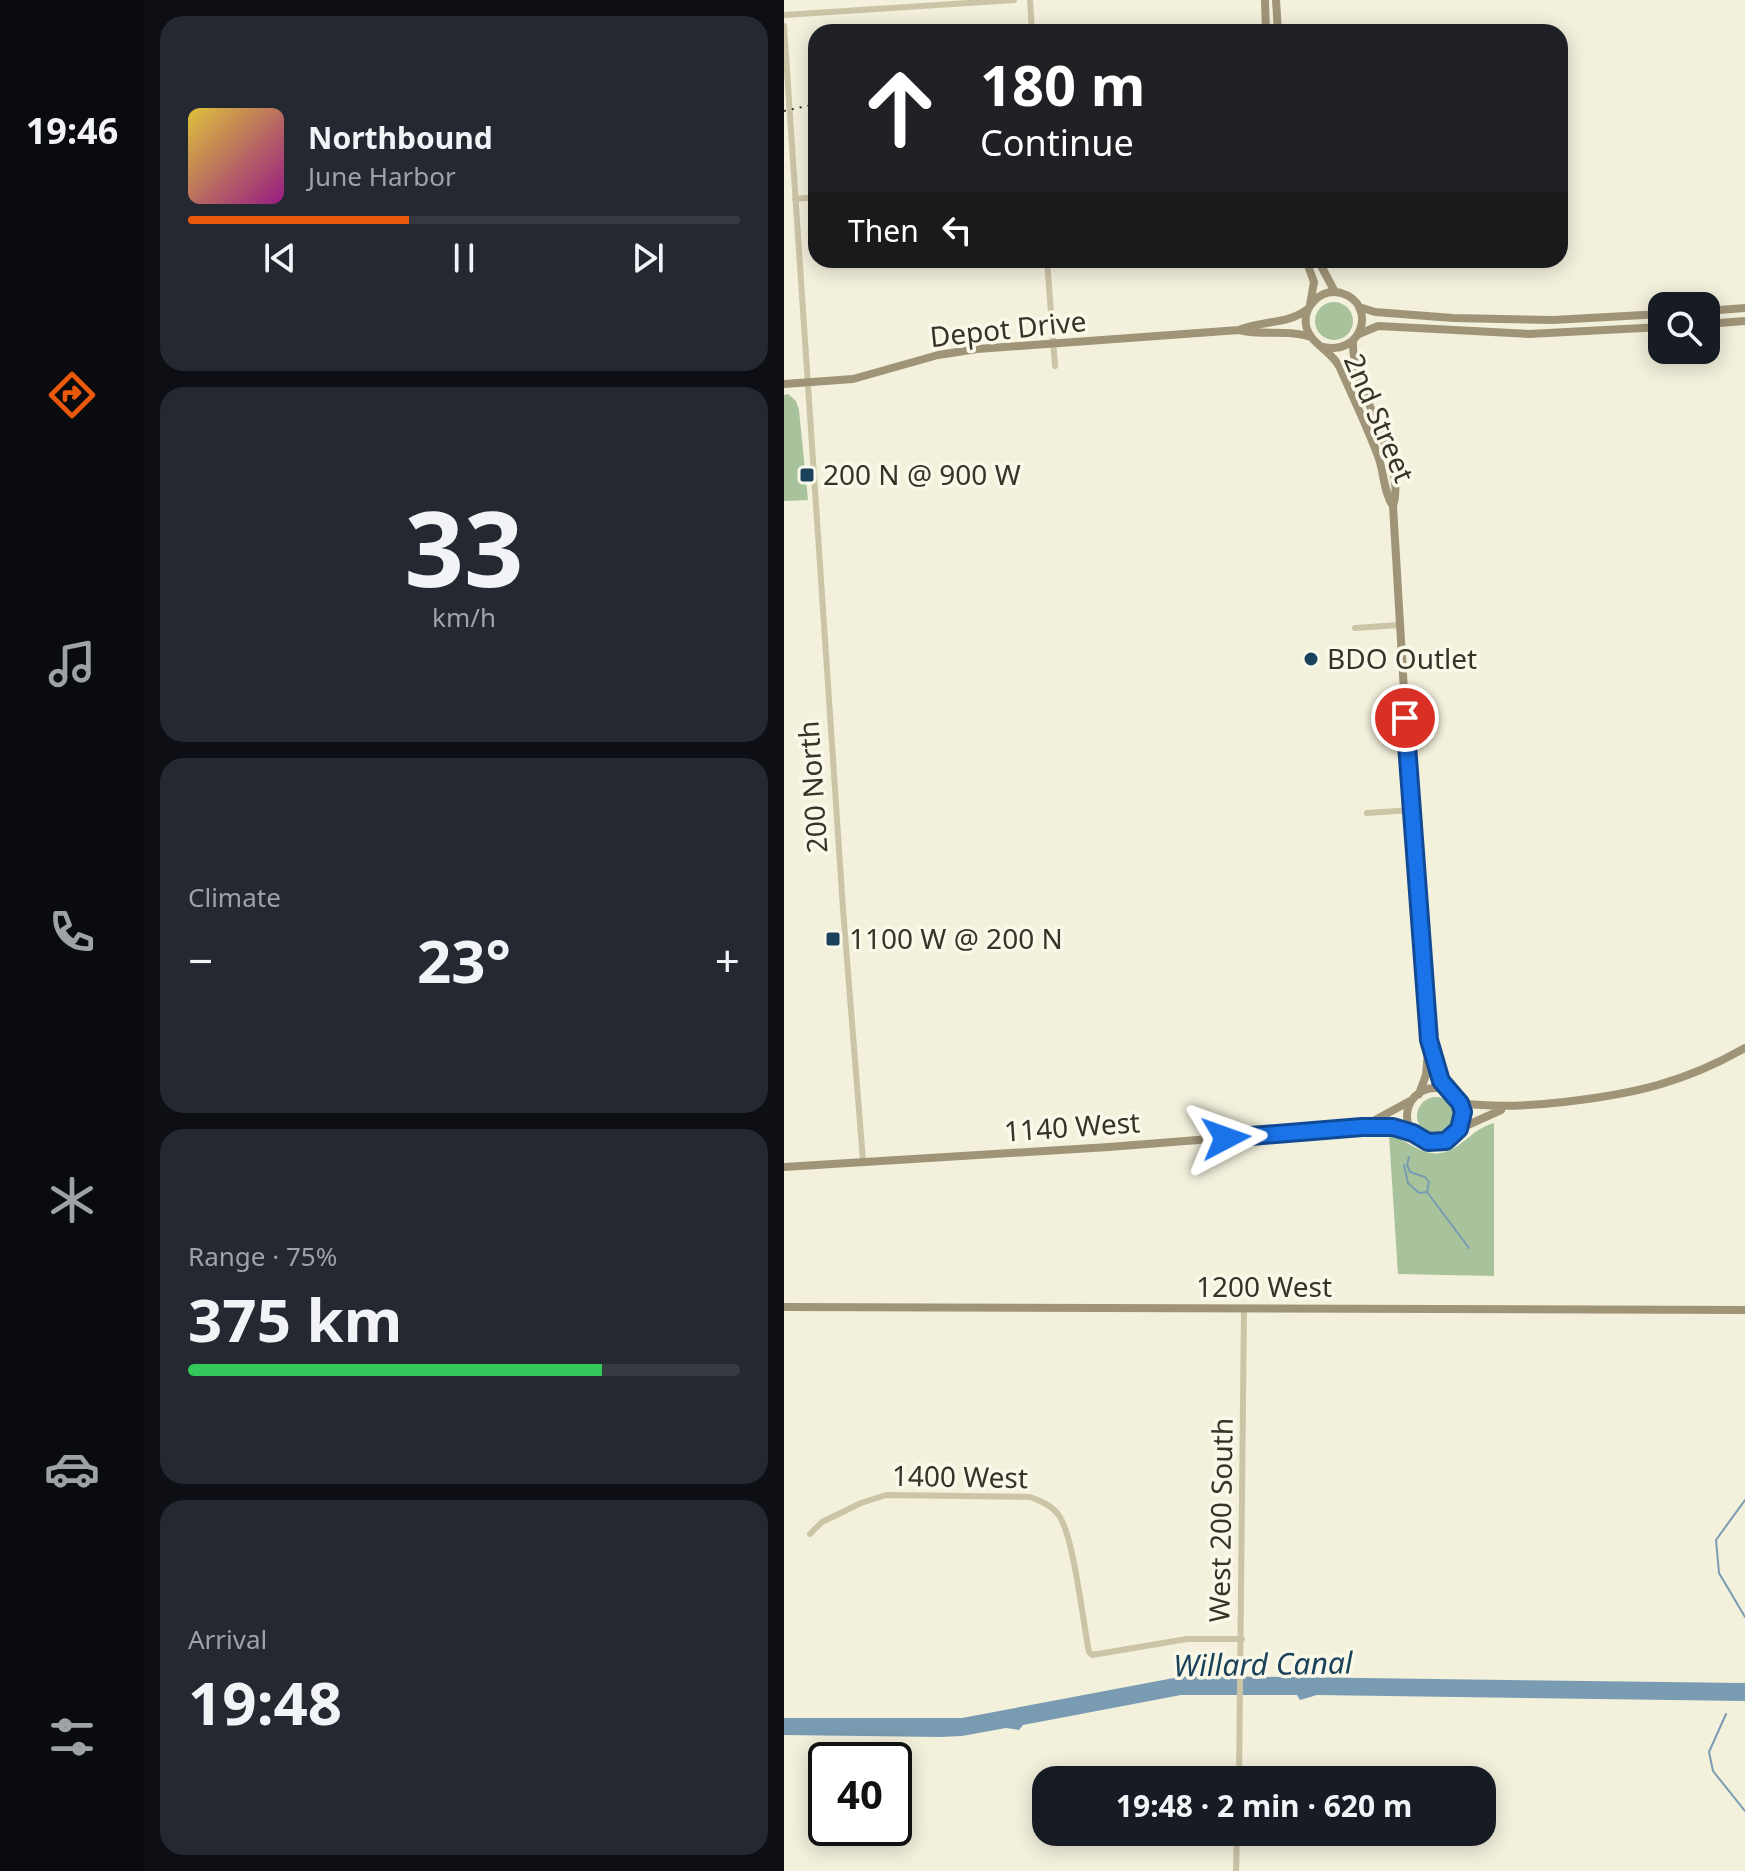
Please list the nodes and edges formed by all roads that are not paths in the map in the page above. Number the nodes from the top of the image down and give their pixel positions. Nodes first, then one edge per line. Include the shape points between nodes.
1 (1014, 0) edge
2 (1030, 0) edge
3 (1265, 0) edge
4 (1276, 0) edge
5 (784, 15) edge
6 (1032, 24) edge
7 (1266, 24) edge
8 (1278, 24) edge
9 (784, 26) edge
10 (808, 198) edge
11 (795, 199) junction
12 (1048, 268) edge
13 (1309, 268) edge
14 (1322, 268) edge
15 (1335, 292) junction
16 (1309, 307) junction
17 (1359, 307) junction
18 (1745, 308) edge
19 (1720, 310) edge
20 (1648, 315) edge
21 (1745, 321) edge
22 (1720, 323) edge
23 (1648, 328) edge
24 (1239, 330) junction
25 (1311, 337) junction
26 (1356, 338) junction
27 (1053, 344) junction
28 (1323, 347) junction
29 (1055, 366) dead end
30 (808, 383) junction
31 (784, 384) edge
32 (1393, 506) junction
33 (1399, 625) junction
34 (1355, 628) dead end
35 (1412, 810) junction
36 (1367, 813) dead end
37 (1429, 1040) junction
38 (1745, 1048) edge
39 (1448, 1091) junction
40 (1419, 1094) junction
41 (1410, 1101) junction
42 (1460, 1103) junction
43 (1506, 1108) junction
44 (1362, 1127) junction
45 (1459, 1129) junction
46 (1413, 1133) junction
47 (863, 1161) junction
48 (784, 1167) edge
49 (784, 1307) edge
50 (1244, 1309) junction
51 (1745, 1310) edge
52 (810, 1534) dead end
53 (1242, 1639) junction
54 (1239, 1766) edge
55 (1237, 1846) edge
56 (1236, 1871) edge

1 - 5 street
2 - 6 street
3 - 7 street
4 - 8 street
9 - 11 street, 200 North
10 - 11 street
11 - 30 street, 200 North
12 - 27 street
13 - 16 street via 1314,282
14 - 15 street
15 - 16 street via 1325,293
15 - 17 street
16 - 24 street, Depot Drive via 1294,319
16 - 25 street via 1306,324
17 - 20 street via 1499,320
17 - 26 street via 1362,322
18 - 19 street
21 - 22 street
23 - 26 street via 1529,334 1378,326
24 - 25 street, Depot Drive
24 - 27 street, Depot Drive
25 - 28 street
26 - 28 street via 1342,348
26 - 32 street, 2nd Street via 1354,364 1386,449 1397,496
27 - 29 street
27 - 30 street, Depot Drive via 956,352 853,379
28 - 32 street, 2nd Street via 1337,361
30 - 31 street, Depot Drive
30 - 47 street, 200 North
32 - 33 street, 2nd Street
33 - 34 street
33 - 35 street, 2nd Street
35 - 36 street
35 - 37 street, 2nd Street
37 - 39 street, 2nd Street
37 - 40 street, 2nd Street
38 - 43 street via 1648,1090
39 - 40 street via 1434,1088
39 - 42 street
40 - 41 street
41 - 44 street, 1140 West
41 - 46 street via 1407,1118
42 - 43 street
42 - 45 street
43 - 45 street
44 - 46 street, 1140 West
44 - 47 street, 1140 West
45 - 46 street via 1437,1143
47 - 48 street, 1140 West
49 - 50 street, 1200 West
50 - 51 street, 1200 West
50 - 53 street, West 200 South
52 - 53 street, 1400 West via 822,1522 886,1495 1030,1497 1060,1518 1092,1655 1187,1639
53 - 54 street, West 200 South
55 - 56 street

